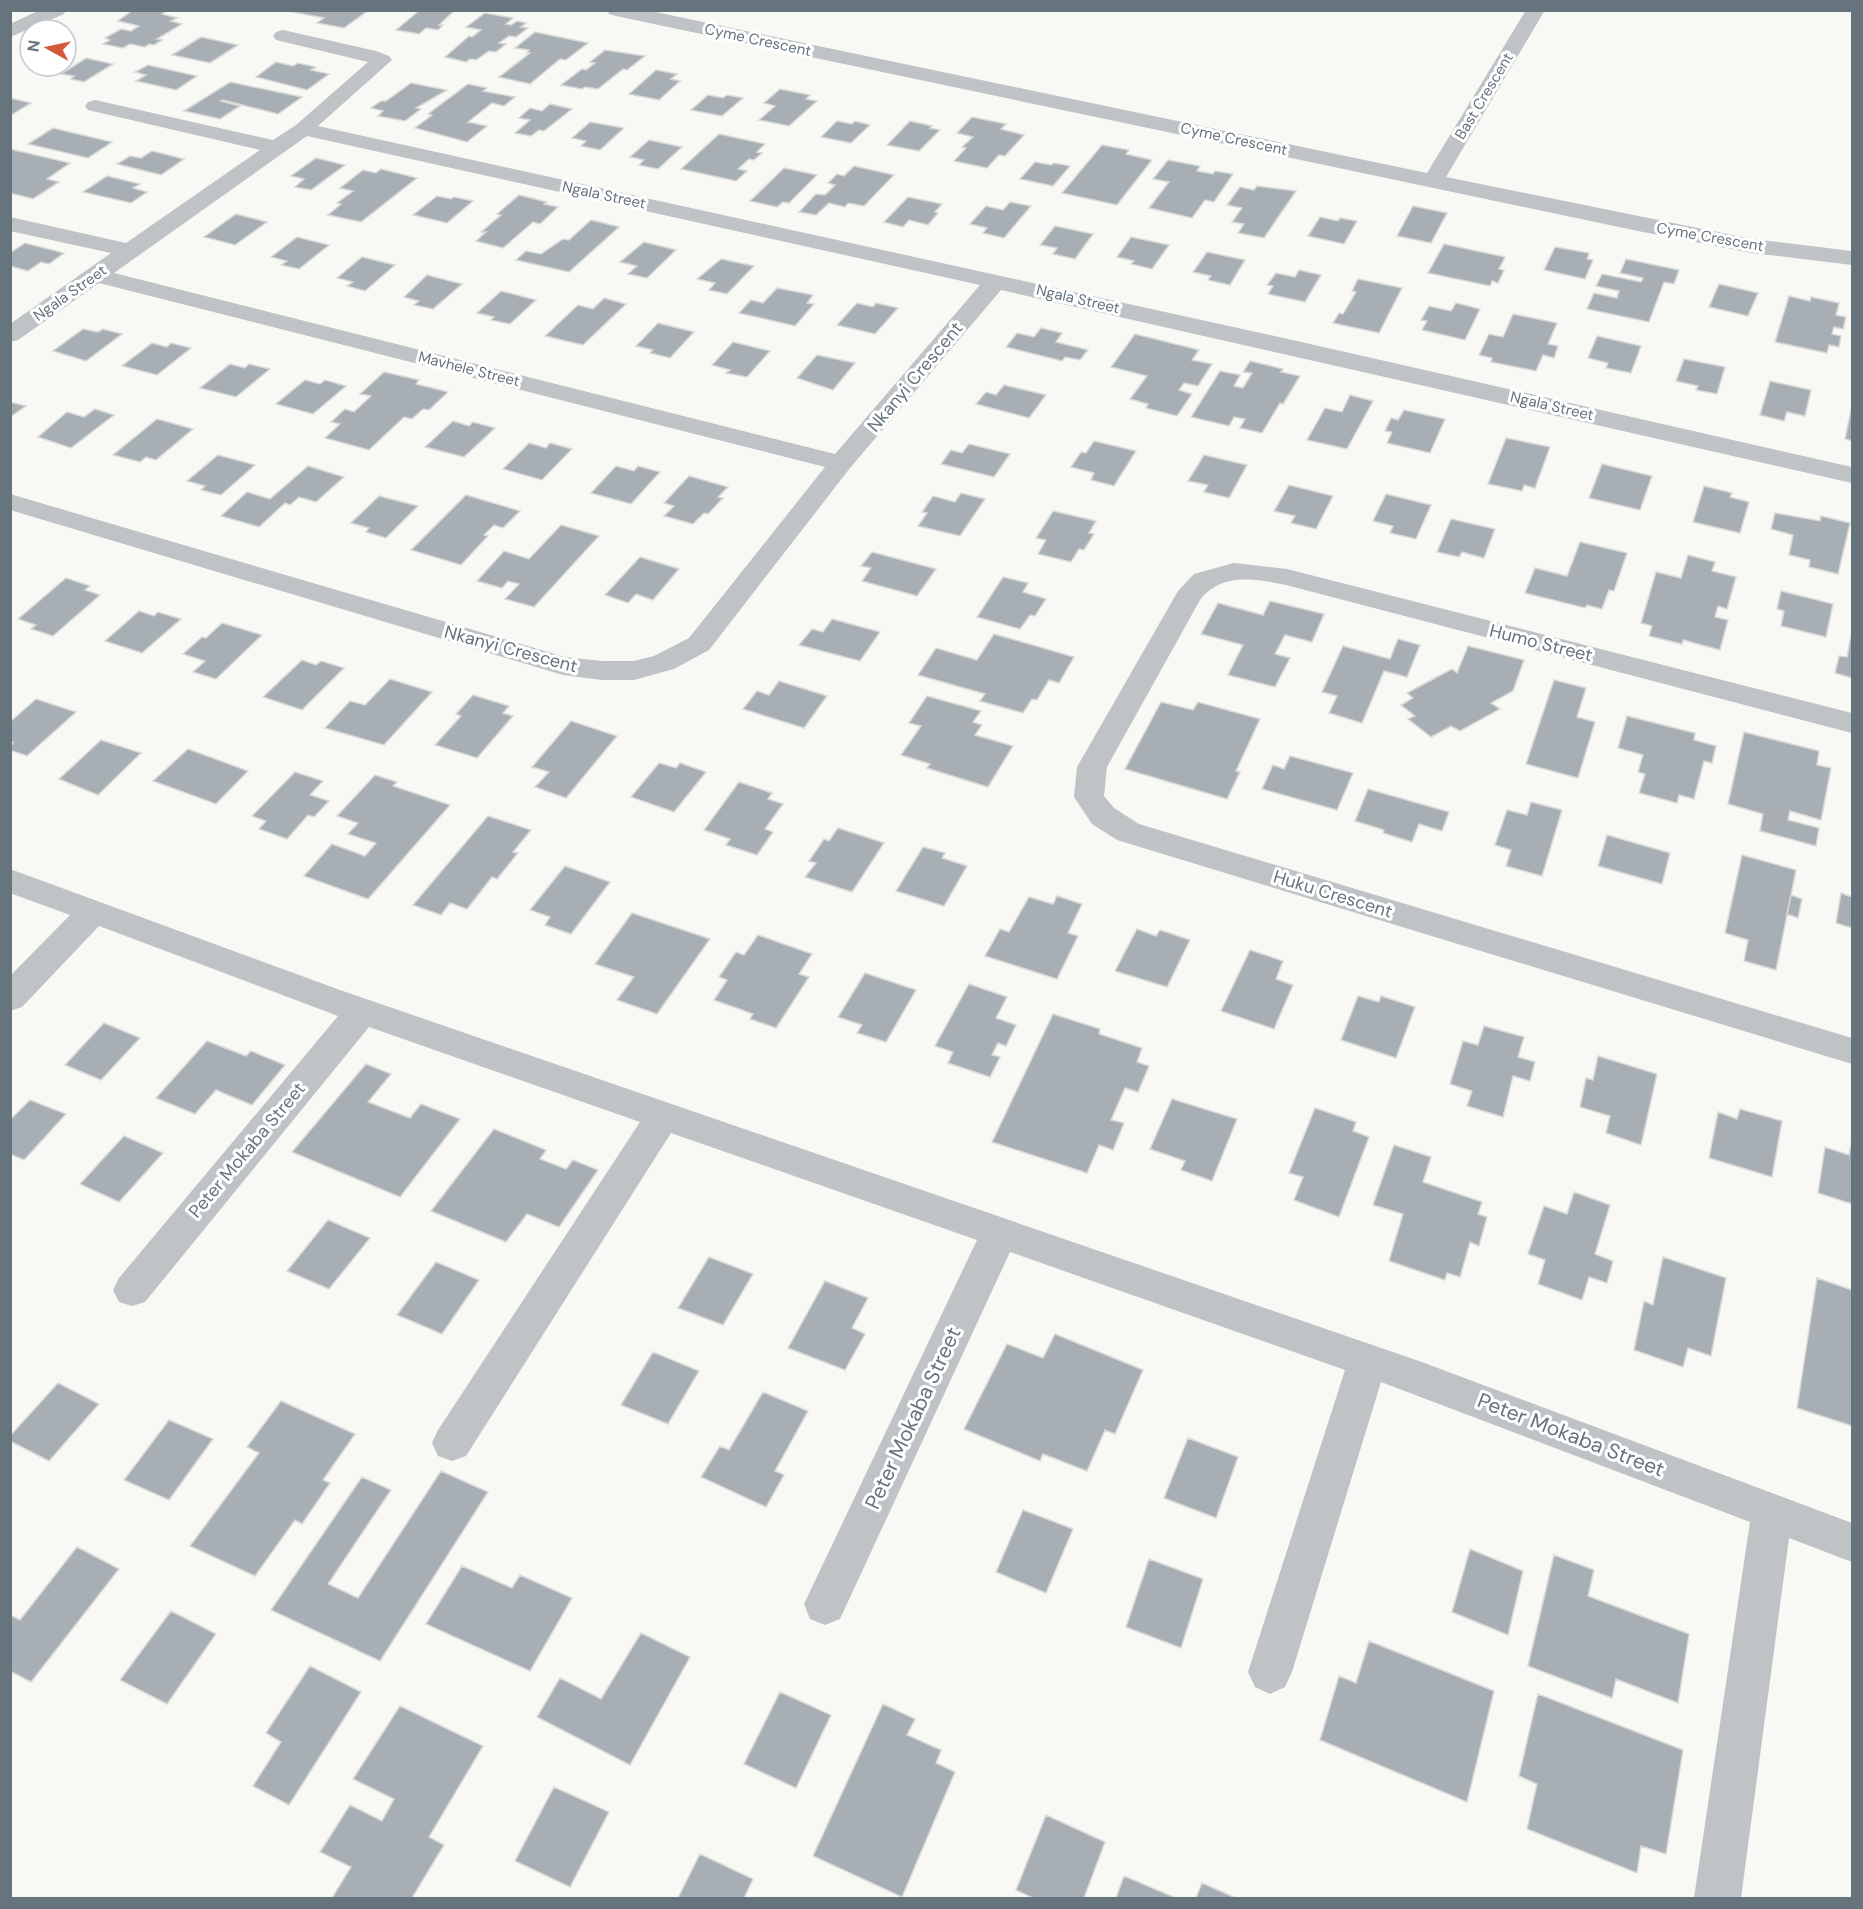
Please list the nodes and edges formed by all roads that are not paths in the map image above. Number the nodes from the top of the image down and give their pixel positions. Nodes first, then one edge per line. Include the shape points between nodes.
1 (57, 10) edge
2 (616, 10) edge
3 (1536, 10) edge
4 (10, 31) edge
5 (283, 36) dead end
6 (95, 105) dead end
7 (303, 129) junction
8 (276, 147) junction
9 (1432, 182) junction
10 (10, 224) edge
11 (130, 251) junction
12 (1852, 258) edge
13 (96, 275) junction
14 (996, 281) junction
15 (10, 335) edge
16 (841, 463) junction
17 (1852, 475) edge
18 (10, 502) edge
19 (1229, 572) joint
20 (1852, 723) edge
21 (10, 880) edge
22 (94, 911) junction
23 (10, 998) edge
24 (363, 1010) junction
25 (1852, 1051) edge
26 (663, 1115) junction
27 (1000, 1232) junction
28 (132, 1290) dead end
29 (1368, 1360) junction
30 (452, 1443) dead end
31 (1772, 1511) junction
32 (1852, 1542) edge
33 (825, 1604) dead end
34 (1270, 1672) dead end
35 (1718, 1899) edge

1 - 4 street
2 - 9 street, Cyme Crescent
3 - 9 street, Bast Crescent
5 - 7 street, Ngala Street via 382,60
6 - 8 street
7 - 8 street, Ngala Street
7 - 14 street, Ngala Street
8 - 11 street, Ngala Street
9 - 12 street, Cyme Crescent via 1752,246
10 - 11 street, Ngala Street
11 - 13 street, Ngala Street
13 - 15 street, Ngala Street
13 - 16 street, Mavhele Street
14 - 16 street, Nkanyi Crescent
14 - 17 street, Ngala Street
16 - 18 street, Nkanyi Crescent via 699,644 653,668 624,672 562,666
19 - 20 street, Humo Street via 1256,571 1287,577
19 - 25 street, Huku Crescent via 1203,580 1188,597 1092,767 1089,797 1103,816 1128,832
21 - 22 street, Peter Mokaba Street
22 - 23 street
22 - 24 street, Peter Mokaba Street
24 - 26 street, Peter Mokaba Street
24 - 28 street, Peter Mokaba Street
26 - 27 street, Peter Mokaba Street
26 - 30 street
27 - 29 street, Peter Mokaba Street
27 - 33 street, Peter Mokaba Street
29 - 31 street, Peter Mokaba Street
29 - 34 street
31 - 32 street, Peter Mokaba Street
31 - 35 street

